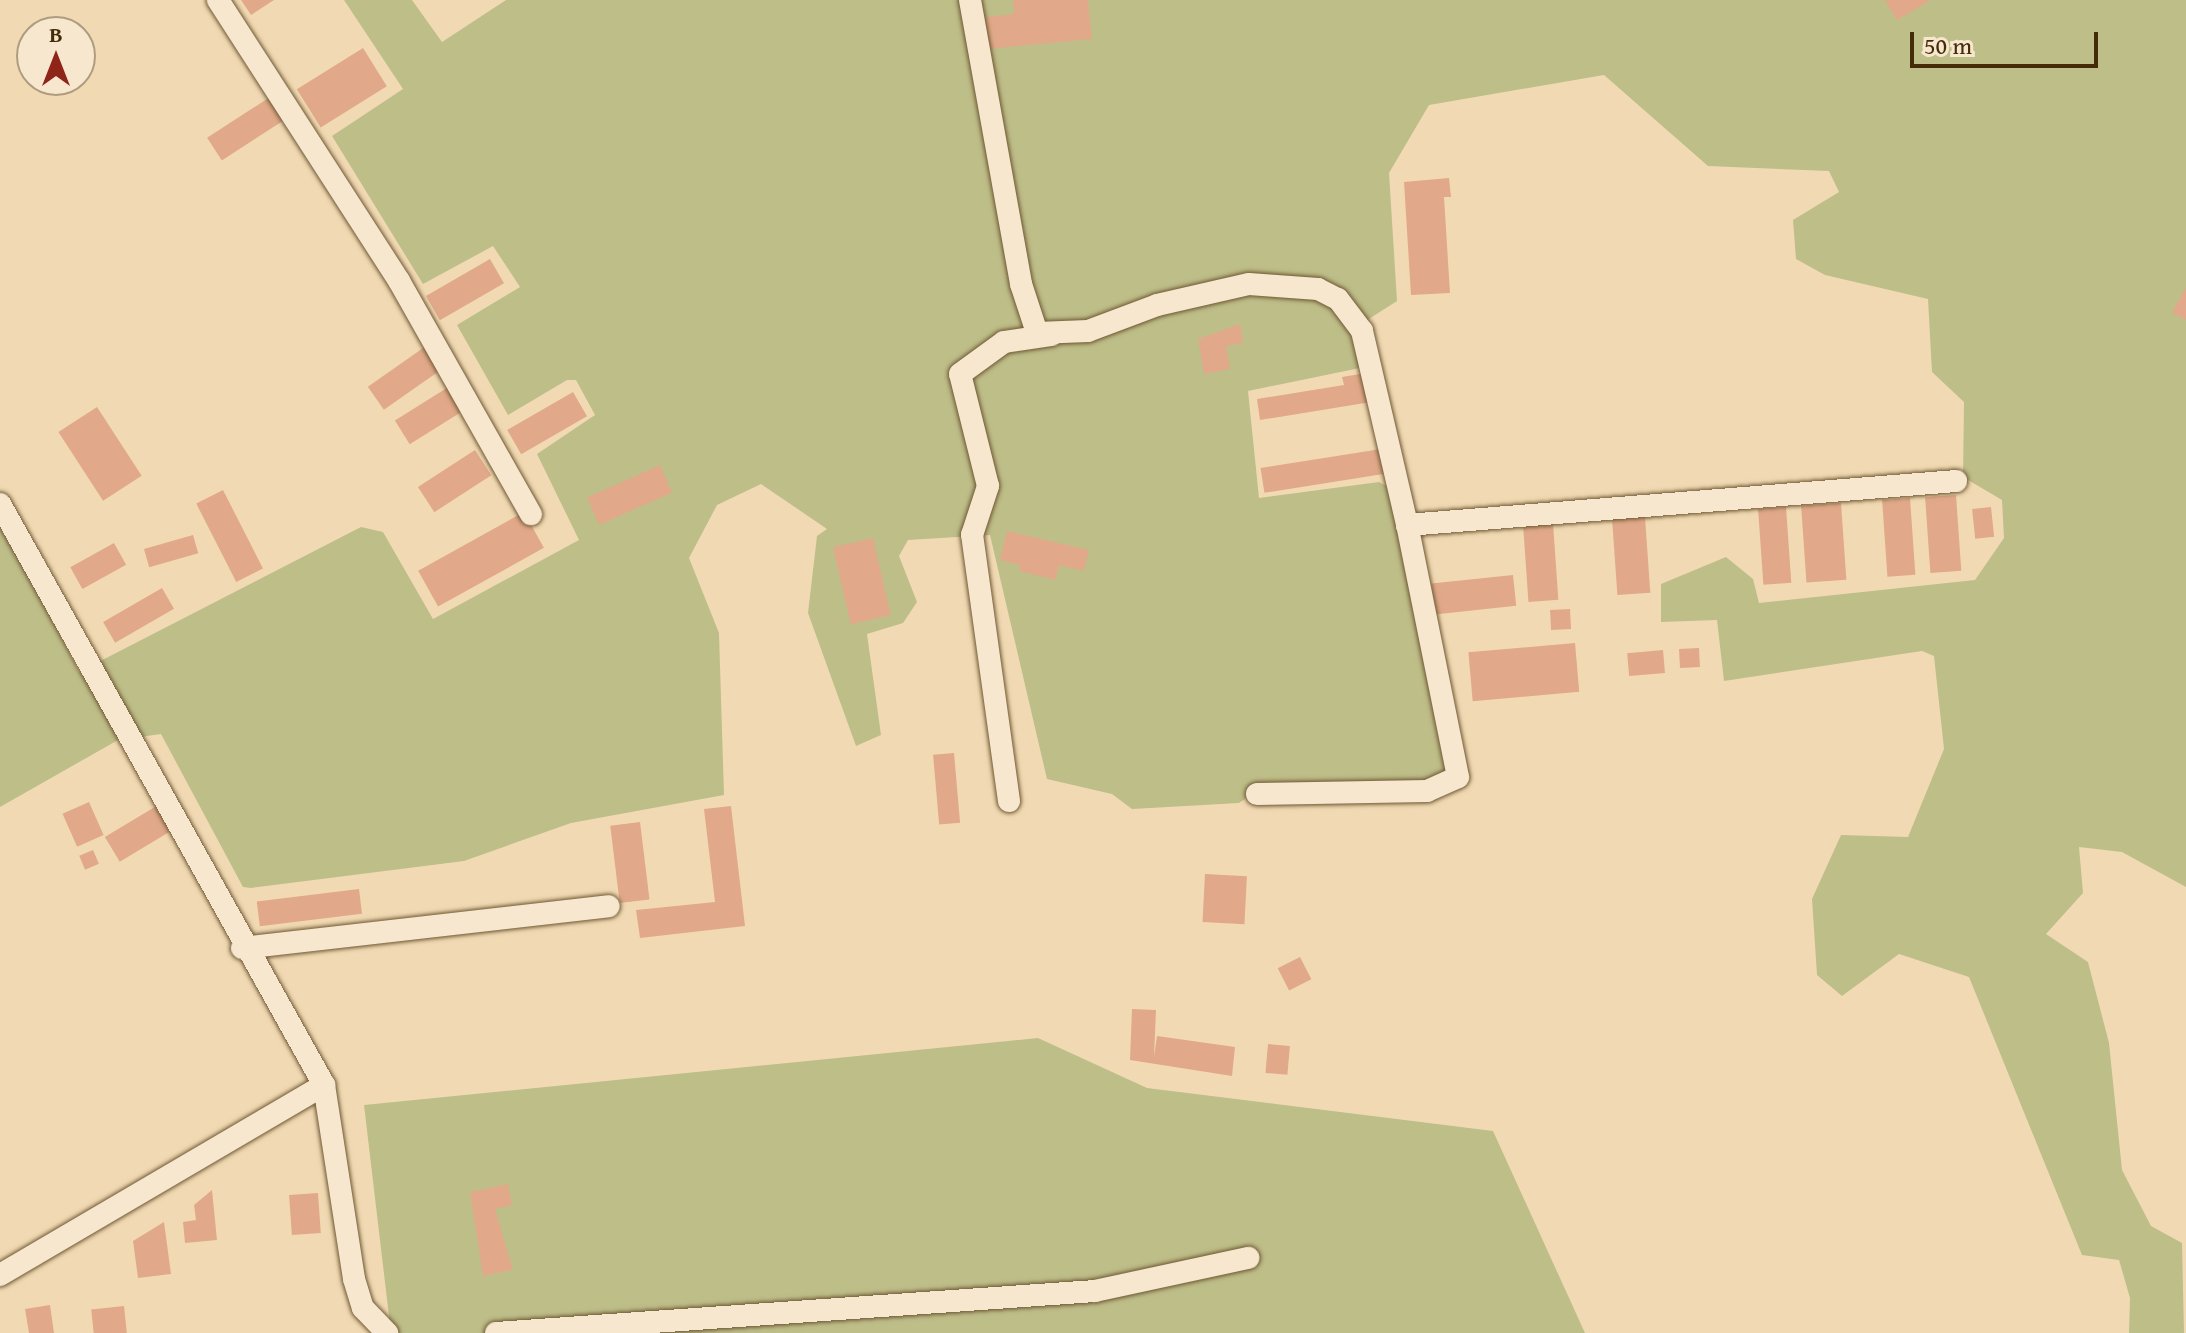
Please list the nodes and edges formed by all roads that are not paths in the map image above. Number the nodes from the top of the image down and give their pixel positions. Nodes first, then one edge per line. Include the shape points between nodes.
1 (218, 0) edge
2 (970, 0) edge
3 (1052, 335) junction
4 (1956, 481) dead end
5 (0, 504) edge
6 (531, 514) dead end
7 (1407, 525) junction
8 (1257, 794) dead end
9 (1009, 801) dead end
10 (609, 906) dead end
11 (242, 948) junction
12 (324, 1085) junction
13 (1248, 1258) dead end
14 (0, 1275) edge
15 (387, 1333) edge
16 (496, 1333) edge

1 - 6 street via 399,281
2 - 3 street via 1030,321 1037,333
3 - 7 street via 1249,284 1318,289 1338,299 1362,331
3 - 9 street via 1004,342 960,374 988,486 972,535
4 - 7 street
5 - 11 street
7 - 8 street via 1458,777 1427,791
10 - 11 street
11 - 12 street
12 - 14 street
12 - 15 street via 354,1279 363,1308
13 - 16 street via 1095,1291

